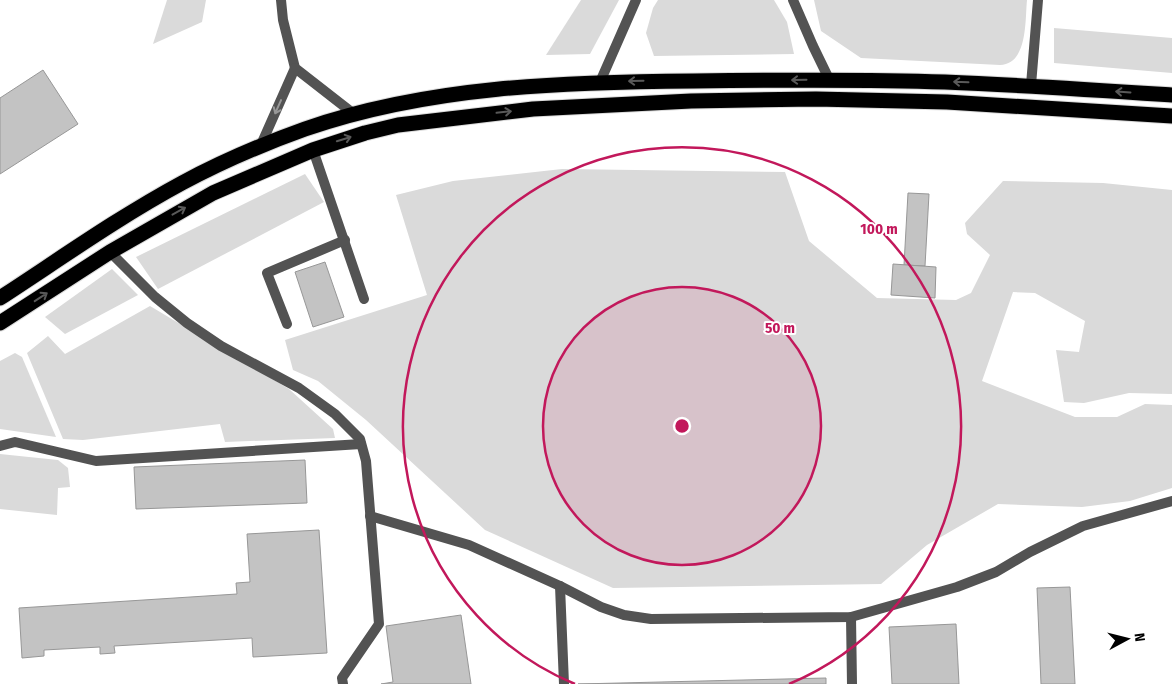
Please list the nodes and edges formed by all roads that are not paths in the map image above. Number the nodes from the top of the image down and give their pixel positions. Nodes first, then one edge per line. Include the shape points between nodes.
1 (281, 0) edge
2 (636, 0) edge
3 (793, 0) edge
4 (1038, 0) edge
5 (296, 68) junction
6 (830, 79) junction
7 (600, 82) junction
8 (1032, 85) junction
9 (1172, 94) edge
10 (354, 114) junction
11 (1172, 116) edge
12 (260, 147) junction
13 (313, 150) junction
14 (344, 240) junction
15 (110, 252) junction
16 (0, 298) edge
17 (364, 300) dead end
18 (0, 323) edge
19 (287, 324) dead end
20 (361, 444) junction
21 (0, 446) edge
22 (1172, 501) edge
23 (370, 516) junction
24 (560, 586) junction
25 (851, 617) junction
26 (343, 684) edge
27 (564, 684) edge
28 (852, 684) edge

1 - 5 street
2 - 7 street
3 - 6 street
4 - 8 street
5 - 10 street
5 -> 12 street
6 -> 7 highway
8 -> 6 highway
7 - 10 highway via 450,95
9 -> 8 highway
10 - 12 highway
13 -> 11 highway via 356,135 398,126 483,114 691,101 947,102
12 - 16 highway via 180,184
13 - 14 street
15 -> 13 highway via 212,193
14 - 17 street
14 - 19 street via 268,273
18 -> 15 highway
15 - 20 street via 155,297 187,323 221,346 299,388 335,414
20 - 21 street via 96,461 15,442
20 - 23 street via 366,461
22 - 25 street via 1083,526 996,572 957,587
23 - 24 street via 469,545
23 - 26 street via 379,624 342,678
24 - 25 street via 601,607 651,619
24 - 27 street
25 - 28 street

